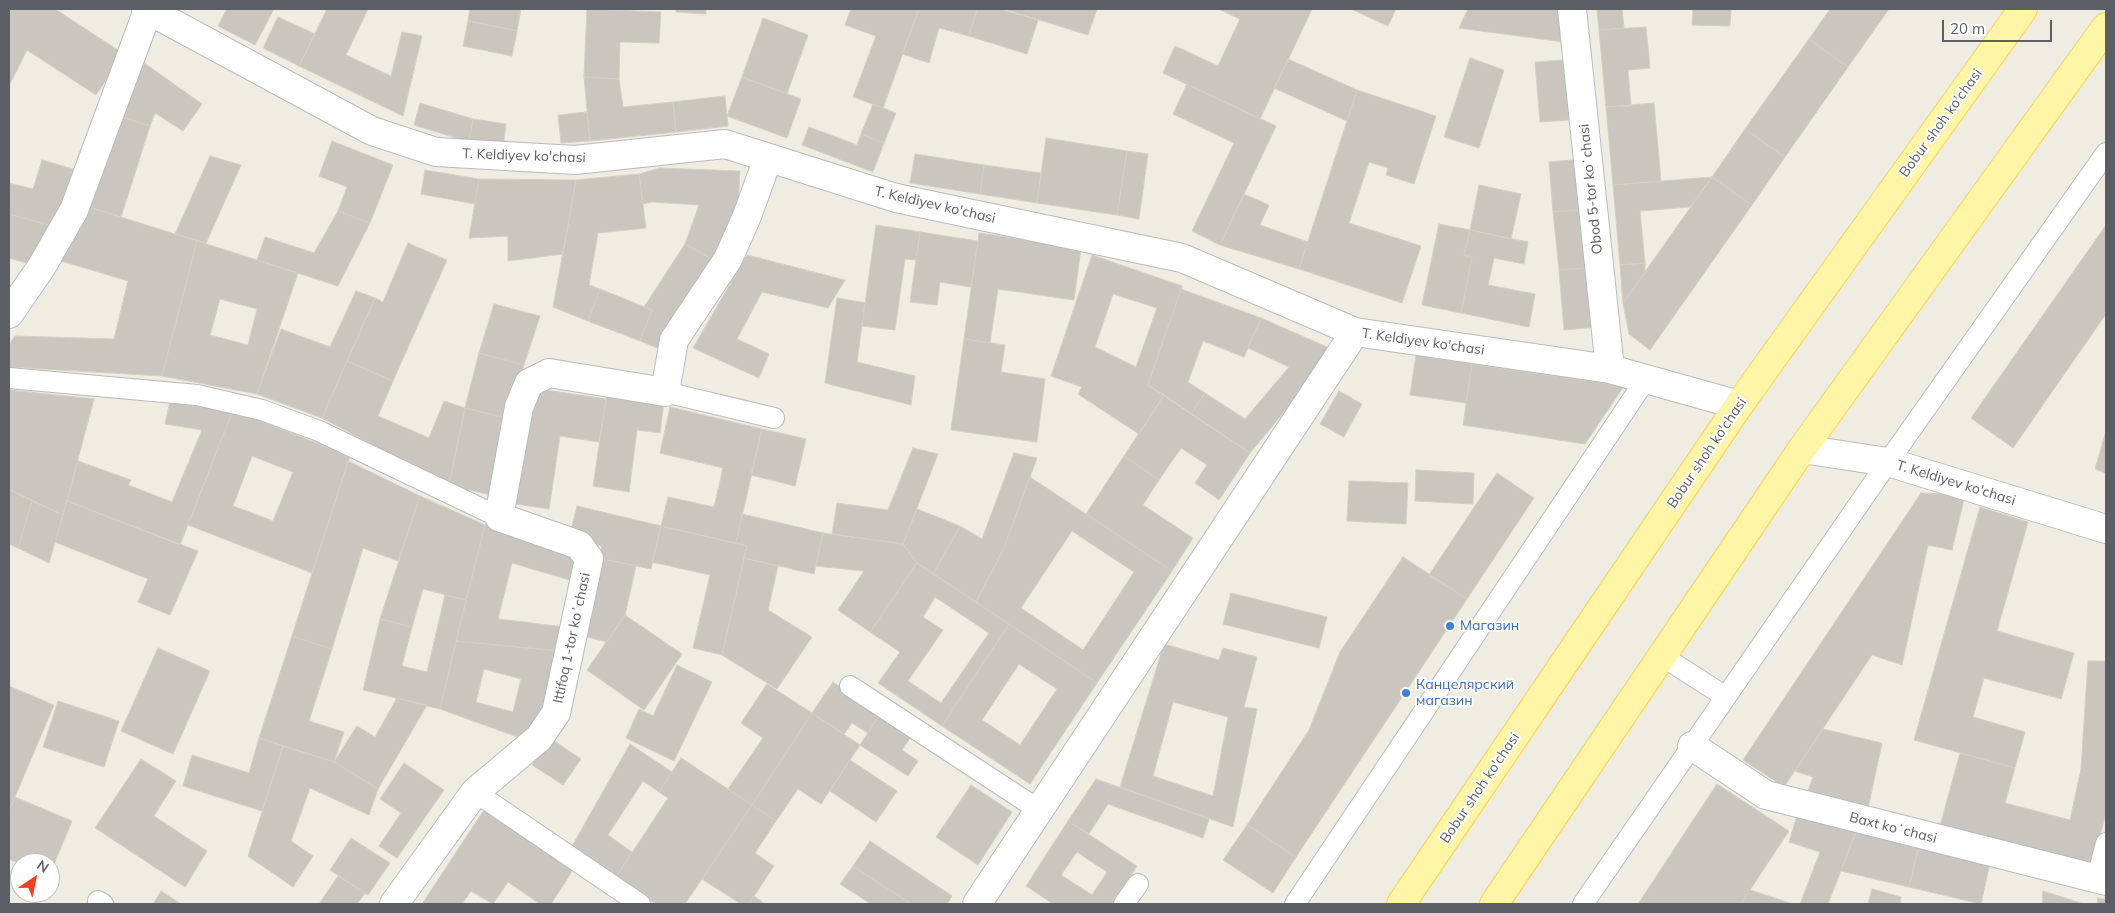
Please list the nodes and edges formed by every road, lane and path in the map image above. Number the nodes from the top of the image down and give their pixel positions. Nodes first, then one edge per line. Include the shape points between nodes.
1 (147, 9) edge
2 (1572, 9) edge
3 (2023, 9) edge
4 (2105, 33) edge
5 (2106, 153) edge
6 (768, 158) junction
7 (9, 314) edge
8 (1355, 332) junction
9 (1610, 369) junction
10 (9, 378) edge
11 (1646, 379) junction
12 (665, 392) junction
13 (1739, 404) junction
14 (774, 418) dead end
15 (1802, 449) junction
16 (1888, 462) junction
17 (498, 517) junction
18 (2106, 529) edge
19 (1662, 656) junction
20 (850, 686) dead end
21 (1726, 697) junction
22 (1692, 746) junction
23 (476, 792) junction
24 (1039, 810) junction
25 (2106, 843) edge
26 (2102, 881) edge
27 (1138, 884) dead end
28 (394, 904) edge
29 (640, 904) edge
30 (977, 904) edge
31 (1124, 904) edge
32 (1295, 904) edge
33 (1401, 904) edge
34 (1494, 904) edge
35 (1583, 904) edge

1 - 6 street, T. Keldiyev ko'chasi via 372,131 436,152 575,160 725,144
1 - 7 street via 74,210 42,266
2 - 9 street, Obod 5-tor koʻchasi
3 - 13 main road, Bobur shoh ko'chasi
4 - 15 main road
5 - 16 lane
6 - 8 street, T. Keldiyev ko'chasi via 896,198 1182,258
6 - 12 street via 728,259 674,340
8 - 9 street, T. Keldiyev ko'chasi
8 - 24 street
9 - 11 street, T. Keldiyev ko'chasi
10 - 17 lane via 197,395 262,410 319,431
11 - 13 street, T. Keldiyev ko'chasi
11 - 32 lane
12 - 14 lane
12 - 17 street via 549,373 529,383 520,407
13 - 33 main road, Bobur shoh ko'chasi
15 - 16 street, T. Keldiyev ko'chasi
15 - 19 main road
16 - 18 street, T. Keldiyev ko'chasi
16 - 21 lane
17 - 23 street, Ittifoq 1-tor koʻchasi via 578,545 589,559 556,713 539,738
19 - 21 lane
19 - 34 main road
20 - 24 lane
21 - 22 lane
22 - 26 street, Baxt koʻchasi via 1766,795
22 - 35 lane
23 - 28 street, Ittifoq 1-tor koʻchasi
23 - 29 lane
24 - 30 street
25 - 26 lane
27 - 31 lane

